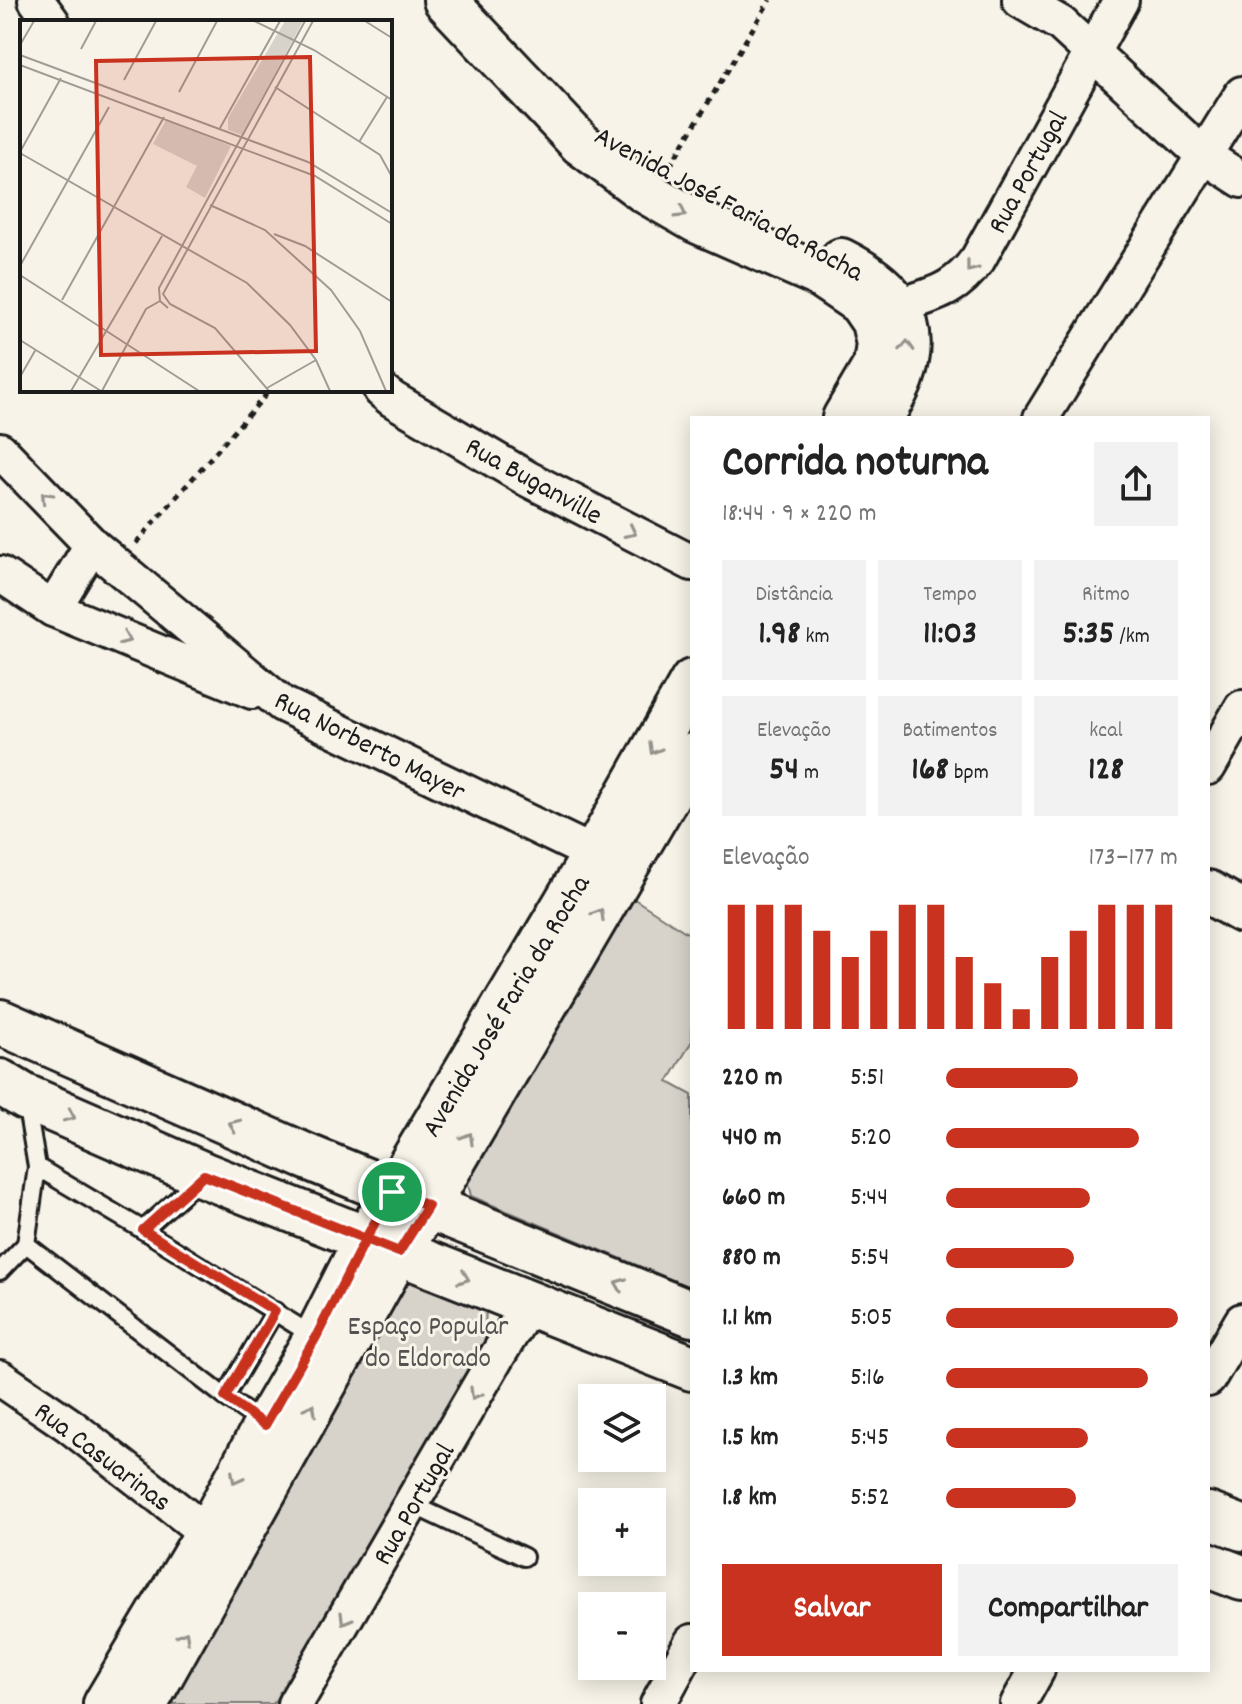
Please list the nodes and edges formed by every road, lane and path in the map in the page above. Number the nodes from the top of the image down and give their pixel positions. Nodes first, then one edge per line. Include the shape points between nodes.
1 (36, 0) edge
2 (445, 0) edge
3 (770, 0) edge
4 (1020, 0) edge
5 (1121, 0) edge
6 (51, 20) edge
7 (1091, 53) junction
8 (535, 94) junction
9 (1242, 94) edge
10 (1203, 155) junction
11 (665, 173) junction
12 (1242, 180) edge
13 (899, 306) junction
14 (268, 392) edge
15 (383, 392) edge
16 (845, 416) edge
17 (882, 416) edge
18 (1042, 416) edge
19 (0, 450) edge
20 (105, 555) junction
21 (690, 562) edge
22 (0, 574) edge
23 (53, 609) junction
24 (690, 685) edge
25 (282, 704) junction
26 (1242, 708) edge
27 (690, 758) edge
28 (1210, 764) edge
29 (594, 854) junction
30 (1210, 893) edge
31 (1242, 911) edge
32 (0, 1022) edge
33 (13, 1089) edge
34 (37, 1167) junction
35 (204, 1175) junction
36 (410, 1199) junction
37 (143, 1230) junction
38 (26, 1244) junction
39 (382, 1246) junction
40 (0, 1271) edge
41 (530, 1303) junction
42 (275, 1311) junction
43 (690, 1313) edge
44 (1242, 1321) edge
45 (316, 1337) junction
46 (690, 1367) edge
47 (1210, 1376) edge
48 (0, 1378) edge
49 (225, 1397) junction
50 (265, 1425) junction
51 (411, 1504) junction
52 (1210, 1516) edge
53 (1242, 1528) edge
54 (207, 1533) junction
55 (524, 1557) dead end
56 (1210, 1566) edge
57 (1242, 1578) edge
58 (690, 1646) edge
59 (1036, 1672) edge
60 (105, 1704) edge
61 (146, 1704) edge
62 (295, 1704) edge
63 (658, 1704) edge
64 (1018, 1704) edge

1 - 6 street
2 - 8 street, Avenida José Faria da Rocha
3 - 11 path
4 - 7 street via 1061,24
5 - 7 street, Rua Portugal
7 - 10 street
7 -> 13 street, Rua Portugal via 968,274 952,287
8 - 11 street, Avenida José Faria da Rocha
8 -> 16 street, Avenida José Faria da Rocha via 581,144 644,191 696,221 817,274 860,303 873,322 878,344 875,365
9 - 10 street
10 - 12 street
10 - 18 street
11 - 13 street, Avenida José Faria da Rocha via 853,266 883,285
17 -> 13 street via 908,356
14 - 20 path
15 -> 21 street, Rua Buganville via 528,479
20 -> 19 street, Rua Norberto Mayer
20 - 23 street
20 - 25 street, Rua Norberto Mayer
22 - 23 street
23 -> 25 street
24 -> 29 street, Avenida José Faria da Rocha
25 - 29 street, Rua Norberto Mayer
26 - 28 street
36 -> 27 street, Avenida José Faria da Rocha
29 - 36 street, Avenida José Faria da Rocha
30 - 31 street
36 -> 32 main road
33 - 34 lane
33 -> 35 main road
34 - 37 lane
34 - 38 lane
35 - 37 lane
35 - 39 main road
36 - 39 street, Avenida José Faria da Rocha
43 -> 36 main road
37 - 42 lane
38 - 40 lane
38 - 49 lane
39 -> 41 main road
39 - 45 street, Avenida José Faria da Rocha
61 -> 39 street, Avenida José Faria da Rocha
41 - 46 main road
41 -> 51 street, Rua Portugal
42 - 45 lane
42 - 49 lane
44 - 47 street
45 - 50 street, Avenida José Faria da Rocha
48 - 54 street, Rua Casuarinas
49 - 50 lane
50 -> 54 street, Avenida José Faria da Rocha
51 - 55 lane
51 -> 62 street, Rua Portugal
52 - 53 main road
54 - 60 street, Avenida José Faria da Rocha
56 - 57 main road
58 - 63 street
59 - 64 street

